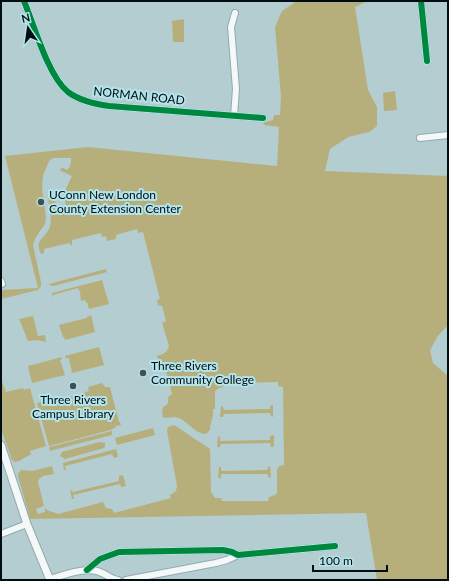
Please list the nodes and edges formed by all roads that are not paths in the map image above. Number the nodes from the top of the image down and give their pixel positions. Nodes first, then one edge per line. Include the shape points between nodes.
1 (24, 1) edge
2 (421, 1) edge
3 (235, 13) dead end
4 (427, 61) dead end
5 (234, 116) junction
6 (263, 118) dead end
7 (448, 135) edge
8 (420, 138) dead end
9 (1, 445) edge
10 (27, 524) junction
11 (1, 534) edge
12 (335, 546) dead end
13 (238, 555) junction
14 (87, 570) junction
15 (50, 579) edge
16 (118, 580) edge
17 (126, 580) edge

1 - 5 street, NORMAN ROAD via 52,72 64,88 77,97 105,105
2 - 4 street
3 - 5 street via 230,27 236,91
5 - 6 street, NORMAN ROAD
7 - 8 street
9 - 10 main road
10 - 11 street
10 - 15 main road
12 - 13 street
13 - 14 street via 223,550 119,552 100,559
13 - 17 street via 216,563
14 - 15 street
14 - 16 street

